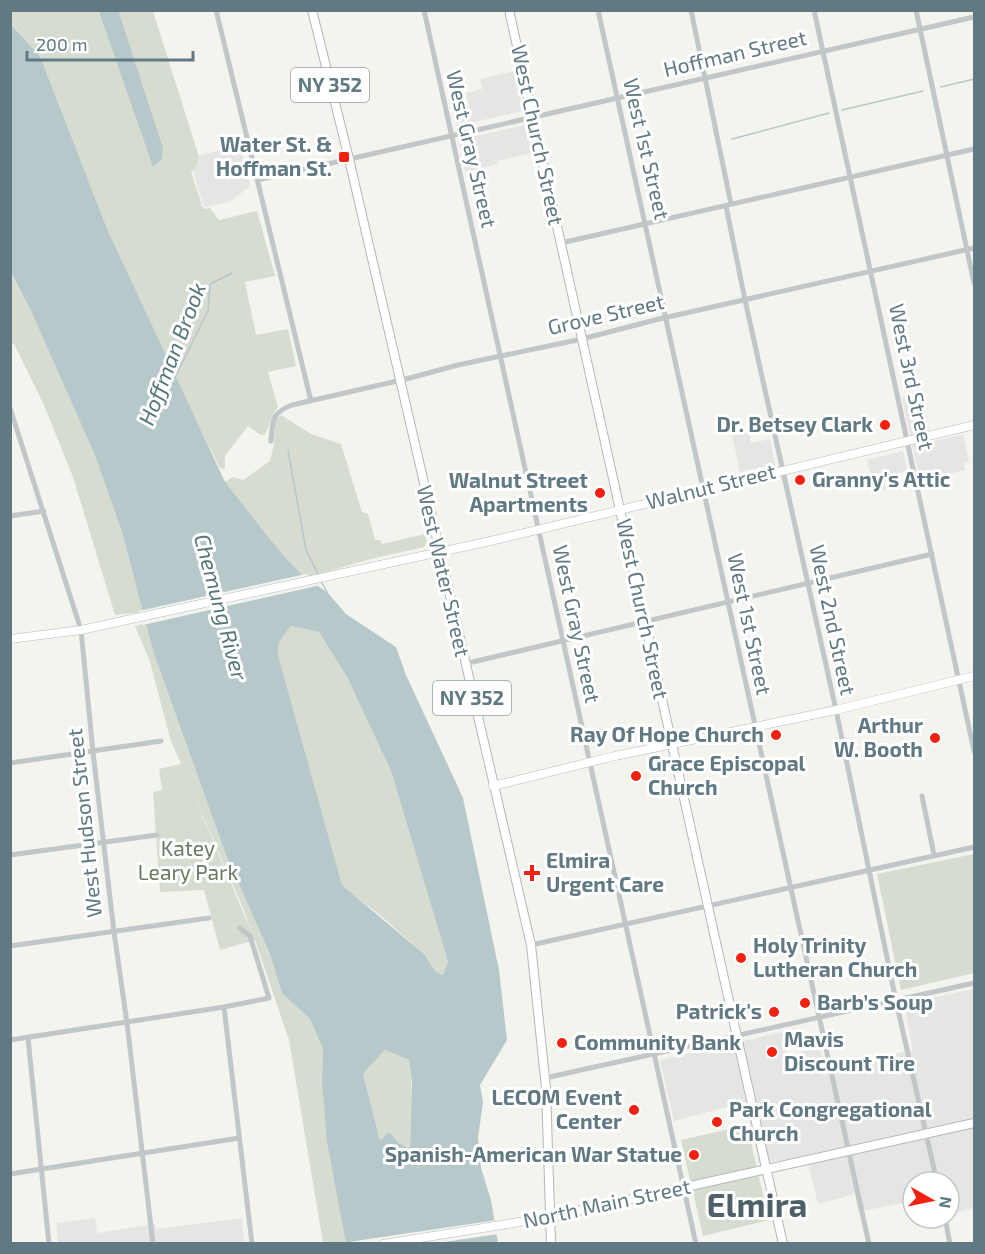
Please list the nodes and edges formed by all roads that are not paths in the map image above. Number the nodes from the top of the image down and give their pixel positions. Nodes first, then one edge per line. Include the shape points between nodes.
1 (216, 10) edge
2 (312, 10) edge
3 (424, 10) edge
4 (510, 10) edge
5 (598, 10) edge
6 (691, 10) edge
7 (814, 10) edge
8 (916, 10) edge
9 (975, 17) edge
10 (920, 29) junction
11 (823, 51) junction
12 (706, 77) junction
13 (618, 98) junction
14 (533, 119) junction
15 (452, 136) junction
16 (975, 149) edge
17 (947, 155) junction
18 (349, 159) junction
19 (850, 177) junction
20 (257, 180) junction
21 (729, 205) junction
22 (646, 223) junction
23 (561, 243) junction
24 (975, 248) edge
25 (967, 249) junction
26 (871, 272) junction
27 (975, 283) edge
28 (745, 300) junction
29 (666, 318) junction
30 (582, 339) junction
31 (500, 355) junction
32 (399, 381) junction
33 (312, 401) junction
34 (10, 408) edge
35 (975, 425) edge
36 (271, 441) dead end
37 (907, 441) junction
38 (783, 470) junction
39 (704, 489) junction
40 (620, 509) junction
41 (44, 511) junction
42 (10, 516) edge
43 (538, 530) junction
44 (439, 552) junction
45 (932, 554) junction
46 (807, 583) junction
47 (727, 602) junction
48 (644, 622) junction
49 (81, 630) junction
50 (10, 639) edge
51 (563, 641) junction
52 (464, 664) junction
53 (975, 676) edge
54 (960, 680) junction
55 (836, 710) junction
56 (755, 726) junction
57 (161, 741) dead end
58 (672, 744) junction
59 (975, 751) edge
60 (93, 752) junction
61 (589, 762) junction
62 (10, 763) edge
63 (493, 786) junction
64 (922, 796) dead end
65 (157, 835) dead end
66 (104, 843) junction
67 (975, 846) edge
68 (10, 855) edge
69 (934, 855) junction
70 (868, 870) junction
71 (792, 888) junction
72 (709, 907) junction
73 (209, 918) dead end
74 (626, 925) junction
75 (240, 928) dead end
76 (114, 932) junction
77 (531, 945) junction
78 (10, 946) edge
79 (975, 983) edge
80 (896, 1000) junction
81 (224, 1007) junction
82 (820, 1017) junction
83 (127, 1023) junction
84 (737, 1036) junction
85 (28, 1038) junction
86 (10, 1040) edge
87 (654, 1054) junction
88 (545, 1078) junction
89 (975, 1123) edge
90 (927, 1134) junction
91 (239, 1138) junction
92 (848, 1152) junction
93 (142, 1154) junction
94 (42, 1168) junction
95 (767, 1170) junction
96 (934, 1170) edge
97 (10, 1174) edge
98 (683, 1188) junction
99 (550, 1217) junction
100 (49, 1244) edge
101 (153, 1244) edge
102 (252, 1244) edge
103 (383, 1244) edge
104 (551, 1244) edge
105 (696, 1244) edge
106 (783, 1244) edge
107 (869, 1244) edge

1 - 20 street
2 - 18 main road, West Water Street / NY 352
3 - 15 street, West Gray Street
4 - 14 main road, West Church Street
5 - 13 street, West 1st Street
6 - 12 street, West 2nd Street
7 - 11 street, West 3rd Street
8 - 10 street
9 - 10 street, Hoffman Street
10 - 11 street, Hoffman Street
10 - 17 street
11 - 12 street, Hoffman Street
11 - 19 street, West 3rd Street
12 - 13 street, Hoffman Street
12 - 21 street, West 2nd Street
13 - 14 street, Hoffman Street
13 - 22 street, West 1st Street
14 - 15 street, Hoffman Street
14 - 23 main road, West Church Street
15 - 18 street, Hoffman Street
15 - 31 street, West Gray Street
16 - 17 street
17 - 19 street
17 - 25 street
18 - 20 street, Hoffman Street
18 - 32 main road, West Water Street / NY 352
19 - 21 street
19 - 26 street, West 3rd Street
20 - 33 street
21 - 22 street
21 - 28 street, West 2nd Street
22 - 23 street
22 - 29 street, West 1st Street
23 - 30 main road, West Church Street
24 - 25 street, Grove Street
25 - 26 street, Grove Street
25 - 27 street
26 - 28 street, Grove Street
26 - 37 street, West 3rd Street
28 - 29 street, Grove Street
28 - 38 street, West 2nd Street
29 - 30 street, Grove Street
29 - 39 street, West 1st Street
30 - 31 street, Grove Street
30 - 40 main road, West Church Street
31 - 32 street, Grove Street
31 - 43 street, West Gray Street
32 - 33 street, Grove Street
32 - 44 main road, West Water Street / NY 352
33 - 36 street, Grove Street via 278,410
34 - 41 street, West Hudson Street
35 - 37 street, Walnut Street
37 - 38 street, Walnut Street
37 - 45 street, West 3rd Street
38 - 39 street, Walnut Street
38 - 46 street, West 2nd Street
39 - 40 street, Walnut Street
39 - 47 street, West 1st Street
40 - 43 street, Walnut Street
40 - 48 main road, West Church Street
41 - 42 street
41 - 49 street, West Hudson Street
43 - 44 street, Walnut Street
43 - 51 street, West Gray Street
44 - 49 street, Walnut Street
44 - 52 main road, West Water Street / NY 352
45 - 46 street
45 - 54 street, West 3rd Street
46 - 47 street
46 - 55 street, West 2nd Street
47 - 48 street
47 - 56 street, West 1st Street
48 - 51 street
48 - 58 main road, West Church Street
49 - 50 street, Walnut Street
49 - 60 street, West Hudson Street
51 - 52 street
51 - 61 street, West Gray Street
52 - 63 main road, West Water Street / NY 352
53 - 54 street
54 - 55 street
54 - 59 street, West 3rd Street
55 - 56 street
55 - 70 street, West 2nd Street
56 - 58 street
56 - 71 street, West 1st Street
57 - 60 street
58 - 61 street
58 - 72 main road, West Church Street
60 - 62 street
60 - 66 street, West Hudson Street
61 - 63 street
61 - 74 street, West Gray Street
63 - 77 main road, West Water Street / NY 352
64 - 69 street
65 - 66 street
66 - 68 street
66 - 76 street, West Hudson Street
67 - 69 street
69 - 70 street
70 - 71 street
70 - 80 street, West 2nd Street
71 - 72 street
71 - 82 street, West 1st Street
72 - 74 street
72 - 84 main road, West Church Street
73 - 76 street
74 - 77 street
74 - 87 street, West Gray Street
75 - 81 street via 250,936 268,998
76 - 78 street
76 - 83 street, West Hudson Street
77 - 88 main road, West Water Street / NY 352
79 - 80 street
80 - 82 street
80 - 90 street, West 2nd Street
81 - 83 street
81 - 91 street
82 - 84 street
82 - 92 street, West 1st Street
83 - 85 street
83 - 93 street, West Hudson Street
84 - 87 street
84 - 95 main road, West Church Street
85 - 86 street
85 - 94 street
87 - 88 street
87 - 98 street, West Gray Street
88 - 99 main road, West Water Street / NY 352
89 - 90 main road, North Main Street
90 - 92 main road, North Main Street
90 - 96 street, West 2nd Street
91 - 93 street
91 - 102 street
92 - 95 main road, North Main Street
92 - 107 street, West 1st Street
93 - 94 street
93 - 101 street, West Hudson Street
94 - 97 street
94 - 100 street
95 - 98 main road, North Main Street
95 - 106 main road, West Church Street
98 - 99 main road, North Main Street
98 - 105 street, West Gray Street
99 - 103 street, North Main Street
99 - 104 main road, West Water Street / NY 352

